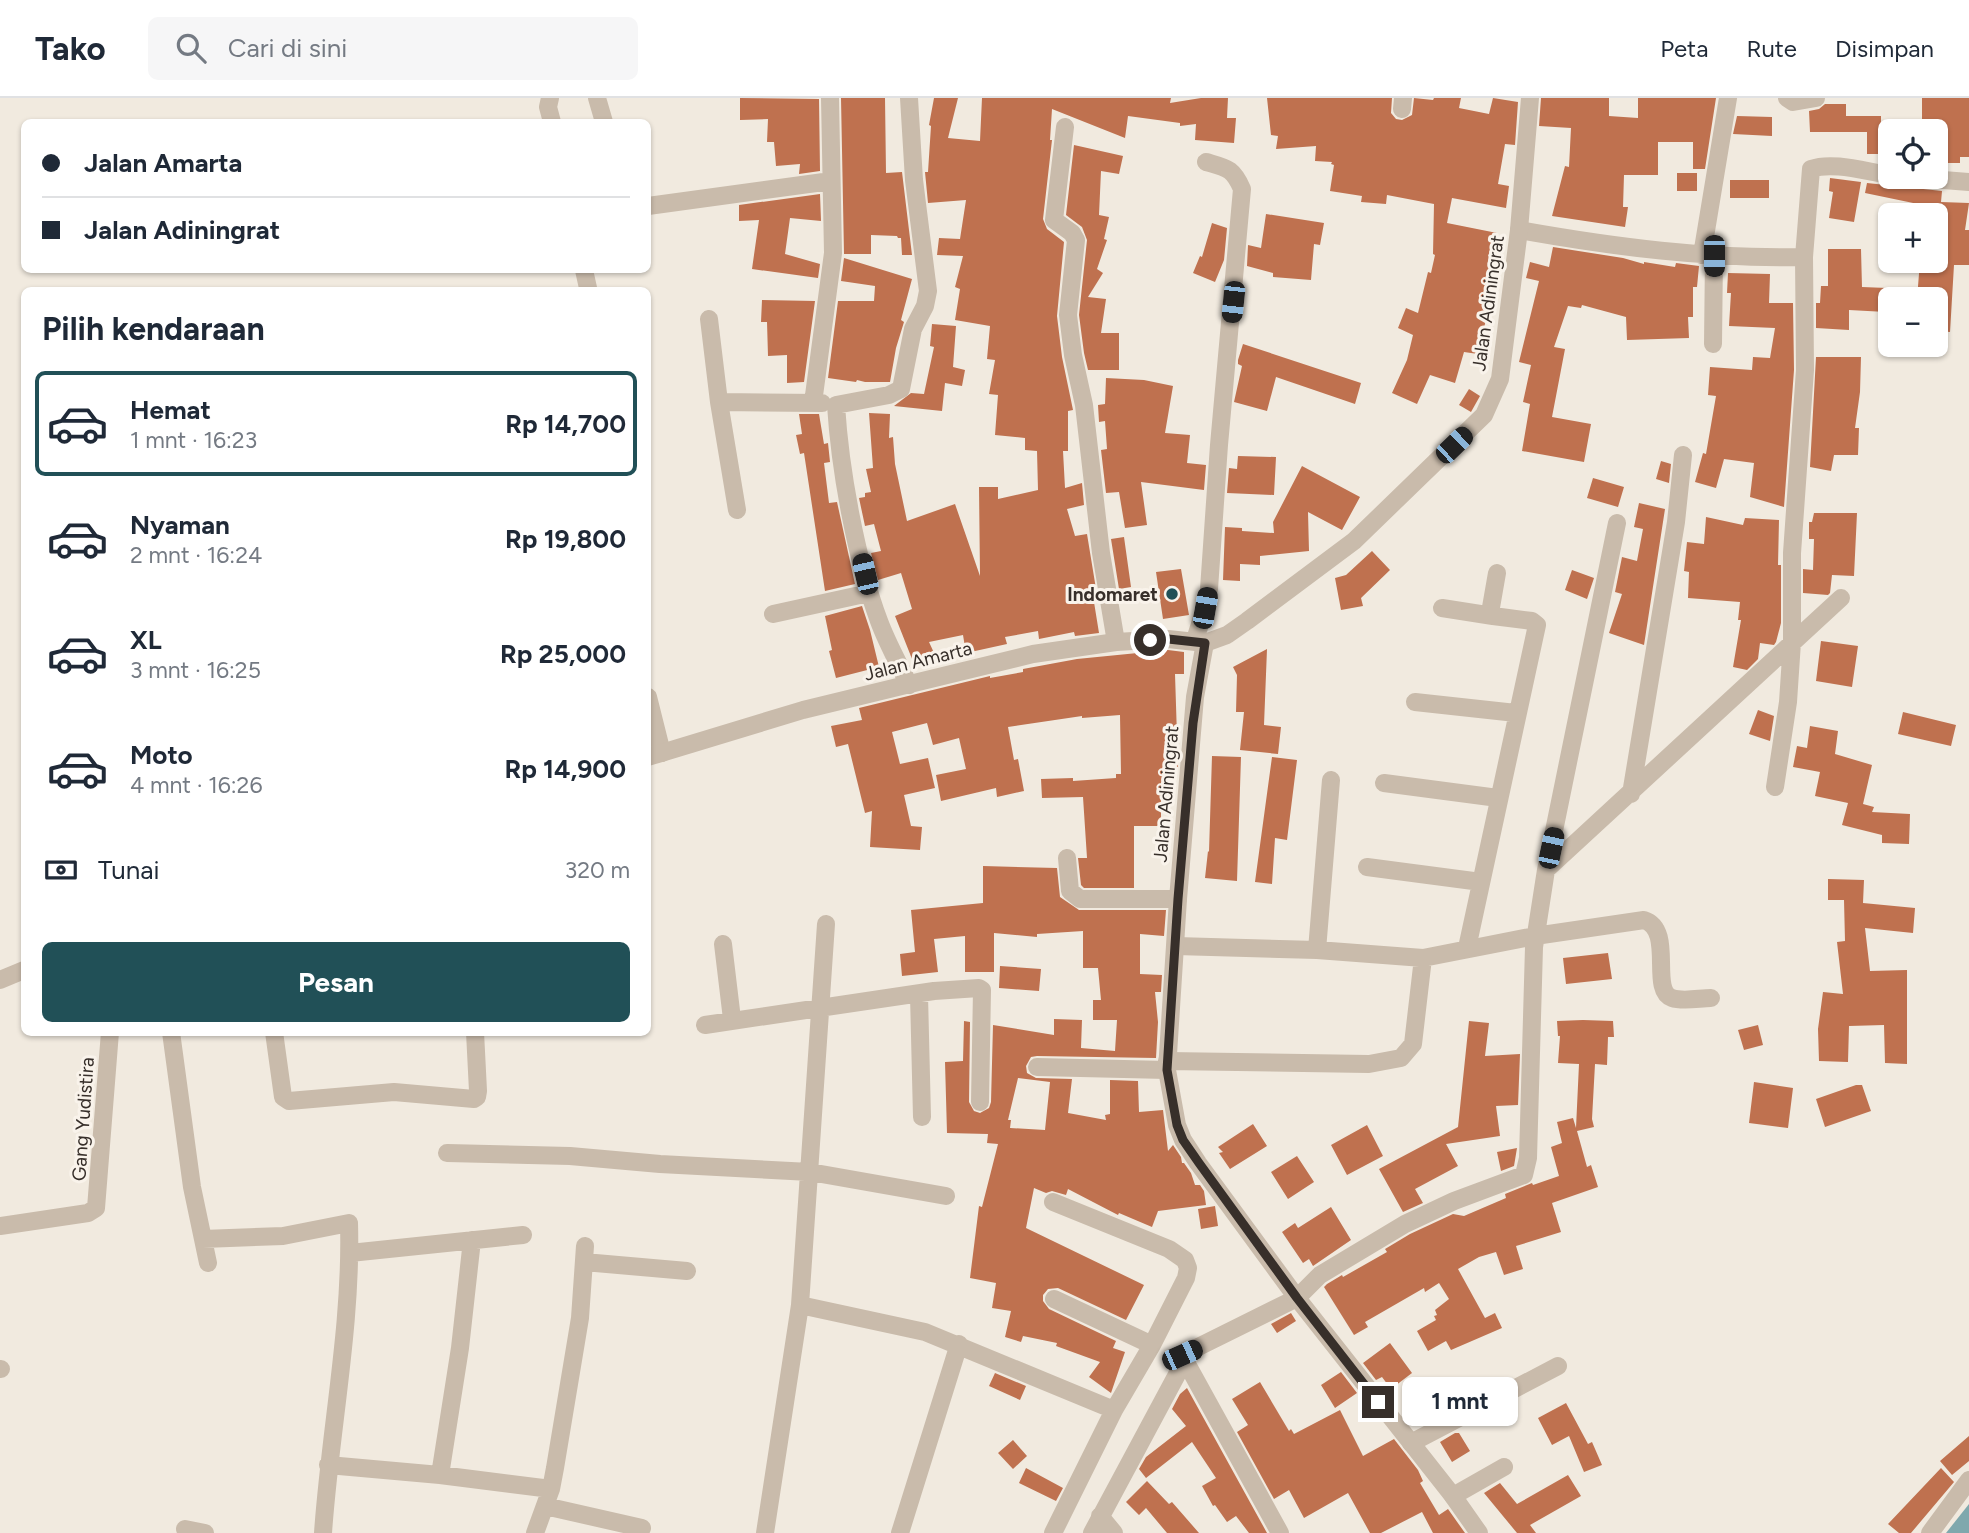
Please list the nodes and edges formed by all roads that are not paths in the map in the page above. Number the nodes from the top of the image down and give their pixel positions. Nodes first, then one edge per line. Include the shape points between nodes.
1 (550, 98) edge
2 (597, 98) edge
3 (830, 98) edge
4 (909, 98) edge
5 (1530, 98) edge
6 (1728, 98) edge
7 (1787, 98) edge
8 (1816, 98) edge
9 (551, 119) edge
10 (603, 119) edge
11 (1065, 127) dead end
12 (1206, 162) dead end
13 (1878, 173) edge
14 (1948, 180) edge
15 (831, 181) junction
16 (1969, 182) edge
17 (651, 206) edge
18 (1520, 230) junction
19 (1708, 256) junction
20 (1804, 257) junction
21 (709, 319) dead end
22 (1713, 344) dead end
23 (719, 402) junction
24 (813, 402) junction
25 (836, 405) junction
26 (1683, 456) dead end
27 (737, 510) dead end
28 (1617, 523) dead end
29 (1497, 573) dead end
30 (869, 593) junction
31 (1841, 598) dead end
32 (1442, 608) dead end
33 (773, 614) dead end
34 (1493, 616) junction
35 (1200, 641) junction
36 (1116, 642) junction
37 (1792, 642) junction
38 (909, 685) junction
39 (1415, 702) dead end
40 (1516, 713) junction
41 (651, 722) edge
42 (655, 755) edge
43 (1331, 780) dead end
44 (1384, 783) dead end
45 (1775, 787) dead end
46 (1631, 794) junction
47 (1499, 798) junction
48 (1067, 858) dead end
49 (1367, 867) dead end
50 (1546, 870) junction
51 (1481, 882) junction
52 (1178, 899) junction
53 (826, 924) dead end
54 (1535, 936) junction
55 (723, 944) dead end
56 (1176, 946) junction
57 (1467, 948) junction
58 (1317, 950) junction
59 (1423, 958) junction
60 (21, 971) edge
61 (0, 980) edge
62 (919, 995) junction
63 (1711, 998) dead end
64 (821, 1009) junction
65 (732, 1019) junction
66 (705, 1025) dead end
67 (110, 1036) edge
68 (172, 1036) edge
69 (275, 1036) edge
70 (475, 1036) edge
71 (1167, 1066) junction
72 (1037, 1067) dead end
73 (980, 1102) dead end
74 (922, 1117) dead end
75 (447, 1153) dead end
76 (810, 1172) junction
77 (946, 1196) dead end
78 (1053, 1202) dead end
79 (0, 1226) edge
80 (523, 1235) dead end
81 (203, 1239) junction
82 (472, 1240) junction
83 (350, 1253) junction
84 (208, 1263) dead end
85 (687, 1271) dead end
86 (1297, 1298) junction
87 (1054, 1299) dead end
88 (800, 1305) junction
89 (959, 1344) junction
90 (1152, 1345) junction
91 (1182, 1355) junction
92 (1558, 1366) dead end
93 (1115, 1410) junction
94 (1411, 1443) junction
95 (328, 1465) junction
96 (1504, 1467) dead end
97 (440, 1475) junction
98 (1969, 1480) edge
99 (1453, 1496) junction
100 (548, 1497) junction
101 (1100, 1516) junction
102 (642, 1528) dead end
103 (184, 1529) dead end
104 (205, 1533) edge
105 (323, 1533) edge
106 (535, 1533) edge
107 (765, 1533) edge
108 (900, 1533) edge
109 (1053, 1533) edge
110 (1092, 1533) edge
111 (1114, 1533) edge
112 (1280, 1533) edge
113 (1479, 1533) edge
114 (1930, 1533) edge

1 - 9 street
2 - 10 street
3 - 15 street
4 - 25 street via 914,180 927,271 925,306 913,329 901,388 889,395
5 - 18 street, Jalan Adiningrat
6 - 19 street
7 - 8 street via 1793,102
11 - 36 street via 1054,220 1076,240 1069,315
12 - 35 street via 1229,168 1242,189 1209,589
13 - 20 street via 1811,169
14 - 16 street
15 - 17 street
15 - 24 street via 833,253
18 - 19 street
18 - 35 street, Jalan Adiningrat via 1500,379 1485,415 1354,541 1227,635
19 - 20 street
19 - 22 street
20 - 37 street via 1805,370 1792,553
21 - 23 street
23 - 24 street
23 - 27 street
24 - 25 street
25 - 30 street via 844,477
26 - 46 street
28 - 50 street
29 - 34 street via 1489,608
30 - 33 street
30 - 38 street
31 - 37 street
32 - 34 street
34 - 40 street via 1537,625
35 - 36 street, Jalan Amarta
35 - 52 street, Jalan Adiningrat
36 - 38 street, Jalan Amarta via 1033,654
37 - 45 street
37 - 46 street
38 - 42 street, Jalan Amarta via 743,727
39 - 40 street
40 - 47 street
41 - 42 street
43 - 58 street
44 - 47 street
46 - 50 street
47 - 51 street
48 - 52 street via 1070,891 1080,899
49 - 51 street
50 - 54 street
51 - 57 street
52 - 56 street, Jalan Adiningrat
53 - 64 street
54 - 57 street
54 - 63 street via 1649,922 1657,931 1663,987 1668,995 1674,999
54 - 86 street via 1527,1171 1405,1224 1320,1275
55 - 65 street
56 - 58 street
56 - 71 street, Jalan Adiningrat
57 - 59 street
58 - 59 street
59 - 71 street via 1413,1044 1401,1058 1369,1064
60 - 61 street
62 - 64 street
62 - 73 street via 982,990
62 - 74 street
64 - 65 street
64 - 76 street
65 - 66 street
67 - 79 street, Gang Yudistira via 96,1208
68 - 81 street via 191,1187
69 - 70 street via 284,1097 289,1101 394,1092 477,1097
71 - 72 street
71 - 86 street, Jalan Adiningrat via 1183,1140
75 - 76 street
76 - 77 street
76 - 88 street
78 - 90 street via 1185,1259 1186,1278
80 - 82 street
81 - 83 street via 283,1236 349,1223
81 - 84 street
82 - 83 street
82 - 97 street
83 - 95 street
85 - 100 street via 584,1254 580,1318
86 - 91 street
86 - 94 street, Jalan Adiningrat
87 - 90 street
88 - 89 street via 925,1332
88 - 107 street
89 - 93 street
89 - 108 street
90 - 93 street
91 - 101 street via 1181,1367
91 - 112 street
92 - 94 street
93 - 109 street
94 - 99 street, Jalan Adiningrat
95 - 97 street
95 - 105 street
96 - 99 street
97 - 100 street
98 - 114 street
99 - 113 street, Jalan Adiningrat
100 - 102 street
100 - 106 street
101 - 110 street
101 - 111 street
103 - 104 street

